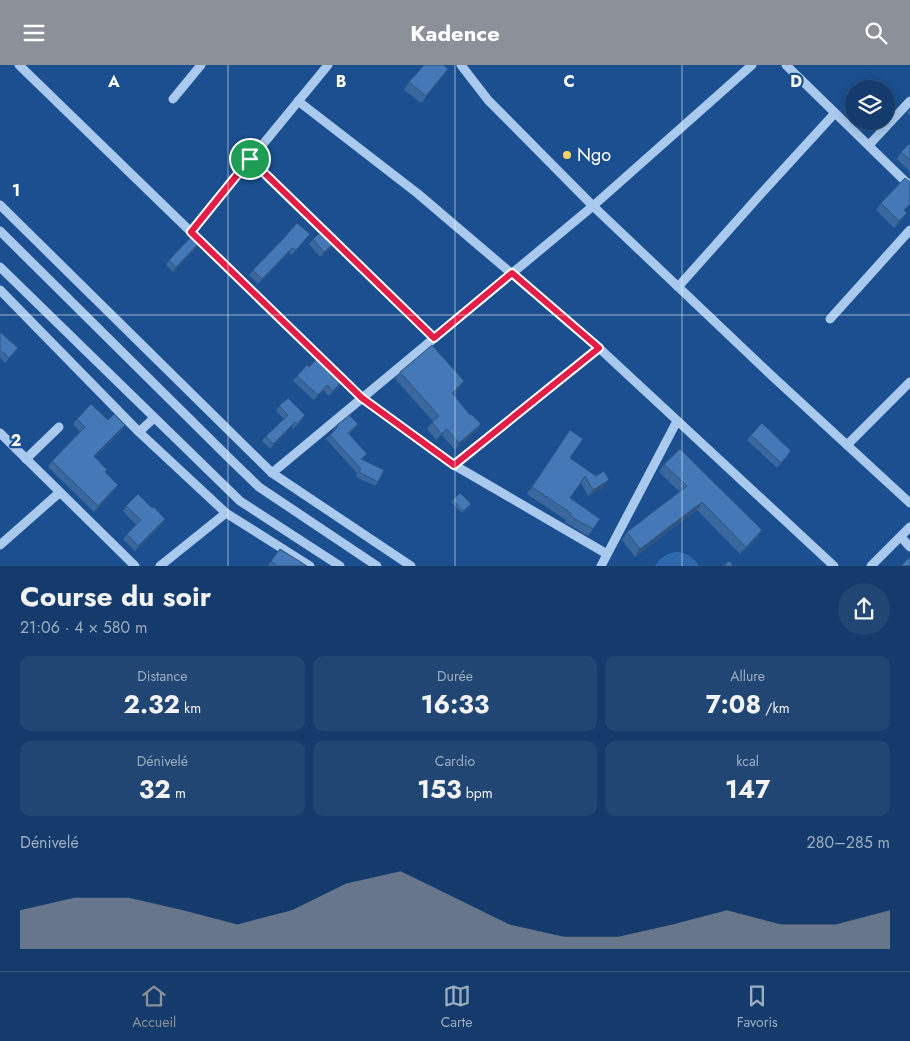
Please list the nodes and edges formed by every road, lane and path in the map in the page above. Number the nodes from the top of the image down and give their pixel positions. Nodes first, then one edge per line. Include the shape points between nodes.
1 (19, 65) edge
2 (201, 65) edge
3 (328, 65) edge
4 (461, 65) edge
5 (752, 65) edge
6 (786, 65) edge
7 (173, 99) dead end
8 (298, 101) junction
9 (910, 101) edge
10 (835, 113) junction
11 (869, 145) junction
12 (250, 159) junction
13 (910, 186) edge
14 (0, 205) edge
15 (593, 206) junction
16 (910, 230) edge
17 (0, 231) edge
18 (191, 232) junction
19 (0, 267) edge
20 (512, 273) junction
21 (678, 287) junction
22 (0, 290) edge
23 (830, 319) dead end
24 (434, 338) junction
25 (599, 348) junction
26 (910, 382) edge
27 (362, 398) junction
28 (154, 418) junction
29 (677, 421) junction
30 (58, 427) dead end
31 (139, 432) junction
32 (0, 433) edge
33 (847, 445) junction
34 (26, 459) junction
35 (454, 465) junction
36 (272, 473) junction
37 (60, 493) junction
38 (910, 503) edge
39 (226, 513) junction
40 (910, 527) edge
41 (901, 537) junction
42 (0, 545) edge
43 (910, 547) edge
44 (607, 555) junction
45 (135, 566) edge
46 (160, 566) edge
47 (310, 566) edge
48 (340, 566) edge
49 (377, 566) edge
50 (411, 566) edge
51 (601, 566) edge
52 (834, 566) edge
53 (871, 566) edge

1 - 18 street
2 - 7 street
3 - 8 street
4 - 15 street via 488,100
5 - 15 street
6 - 10 street
8 - 12 street
8 - 20 street via 417,193
9 - 11 street
10 - 11 street
10 - 21 street
11 - 13 street
12 - 18 street
12 - 24 street
14 - 36 street
15 - 20 street
15 - 21 street
16 - 23 street
17 - 49 street via 259,487
18 - 27 street
19 - 28 street
20 - 24 street
20 - 25 street
21 - 33 street
22 - 31 street
24 - 27 street
25 - 29 street
25 - 35 street
26 - 33 street
27 - 35 street
27 - 36 street
28 - 31 street
28 - 48 street via 240,501
29 - 44 street
29 - 52 street
30 - 34 street
31 - 39 street
32 - 34 street
33 - 38 street
34 - 37 street
35 - 44 street
36 - 50 street
37 - 42 street
37 - 45 street
39 - 46 street
39 - 47 street
40 - 41 street
41 - 43 street
41 - 53 street
44 - 51 street

